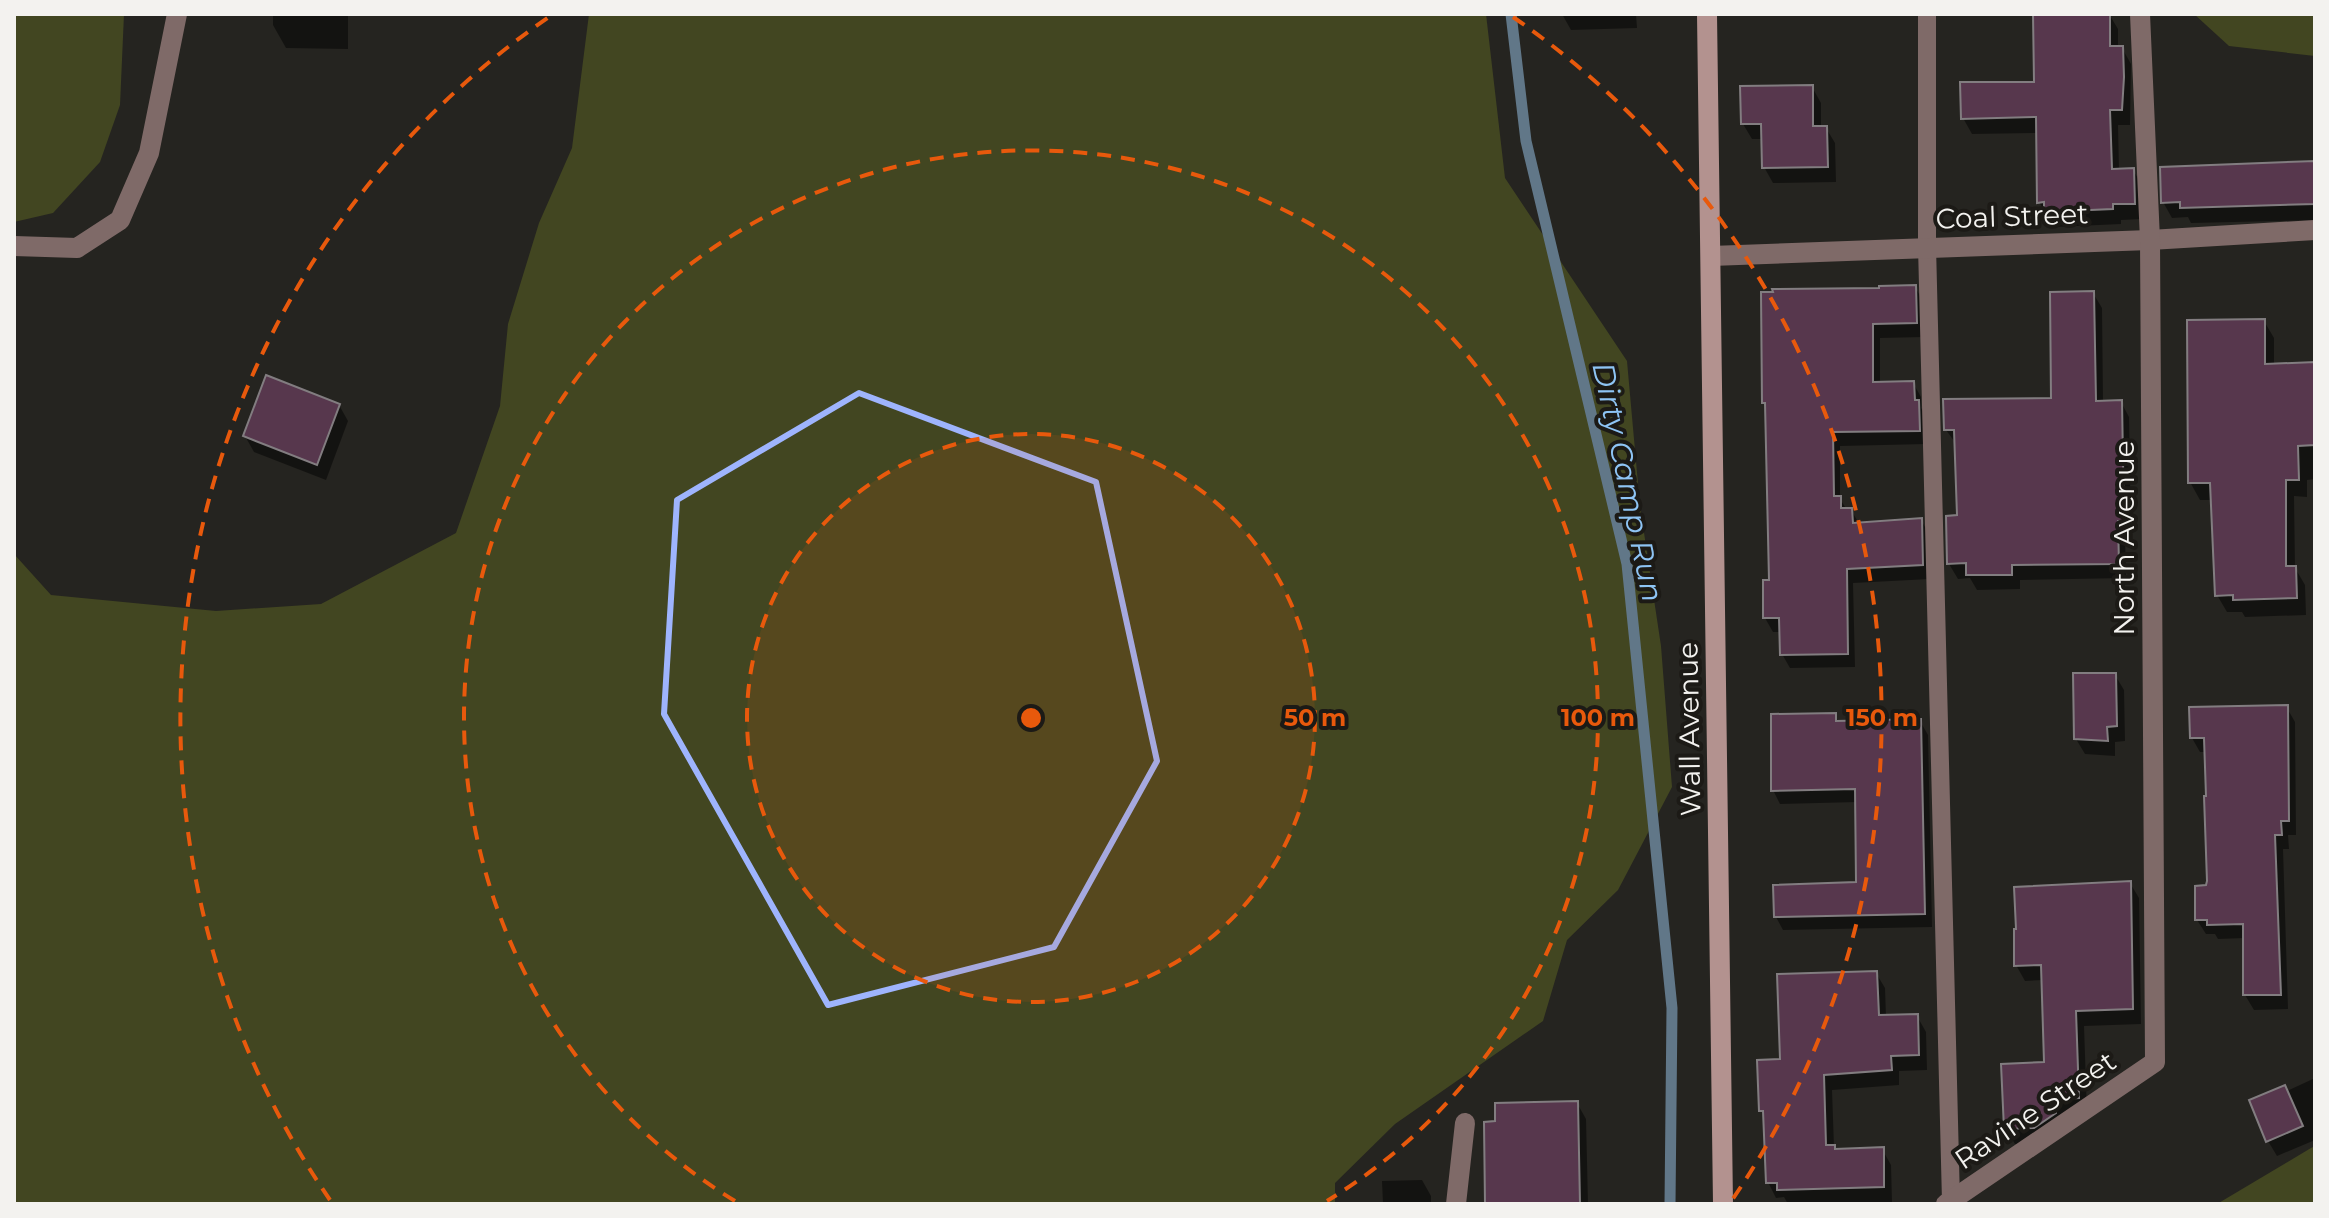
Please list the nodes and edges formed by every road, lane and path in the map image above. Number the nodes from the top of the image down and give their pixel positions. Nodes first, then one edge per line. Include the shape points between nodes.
1 (177, 14) edge
2 (1707, 14) edge
3 (1927, 14) edge
4 (2140, 14) edge
5 (2315, 230) edge
6 (2150, 240) junction
7 (14, 246) edge
8 (1927, 246) junction
9 (1711, 256) junction
10 (2155, 1062) joint
11 (1465, 1123) dead end
12 (1948, 1203) edge
13 (1456, 1204) edge
14 (1723, 1204) edge

1 - 7 street via 149,153 120,220 77,248
2 - 9 street, Wall Avenue
3 - 8 lane
4 - 6 street, North Avenue
5 - 6 street, Coal Street
6 - 8 street, Coal Street
6 - 10 street, North Avenue
8 - 9 street, Coal Street
8 - 12 lane
9 - 14 street, Wall Avenue
10 - 12 street, Ravine Street
11 - 13 street

